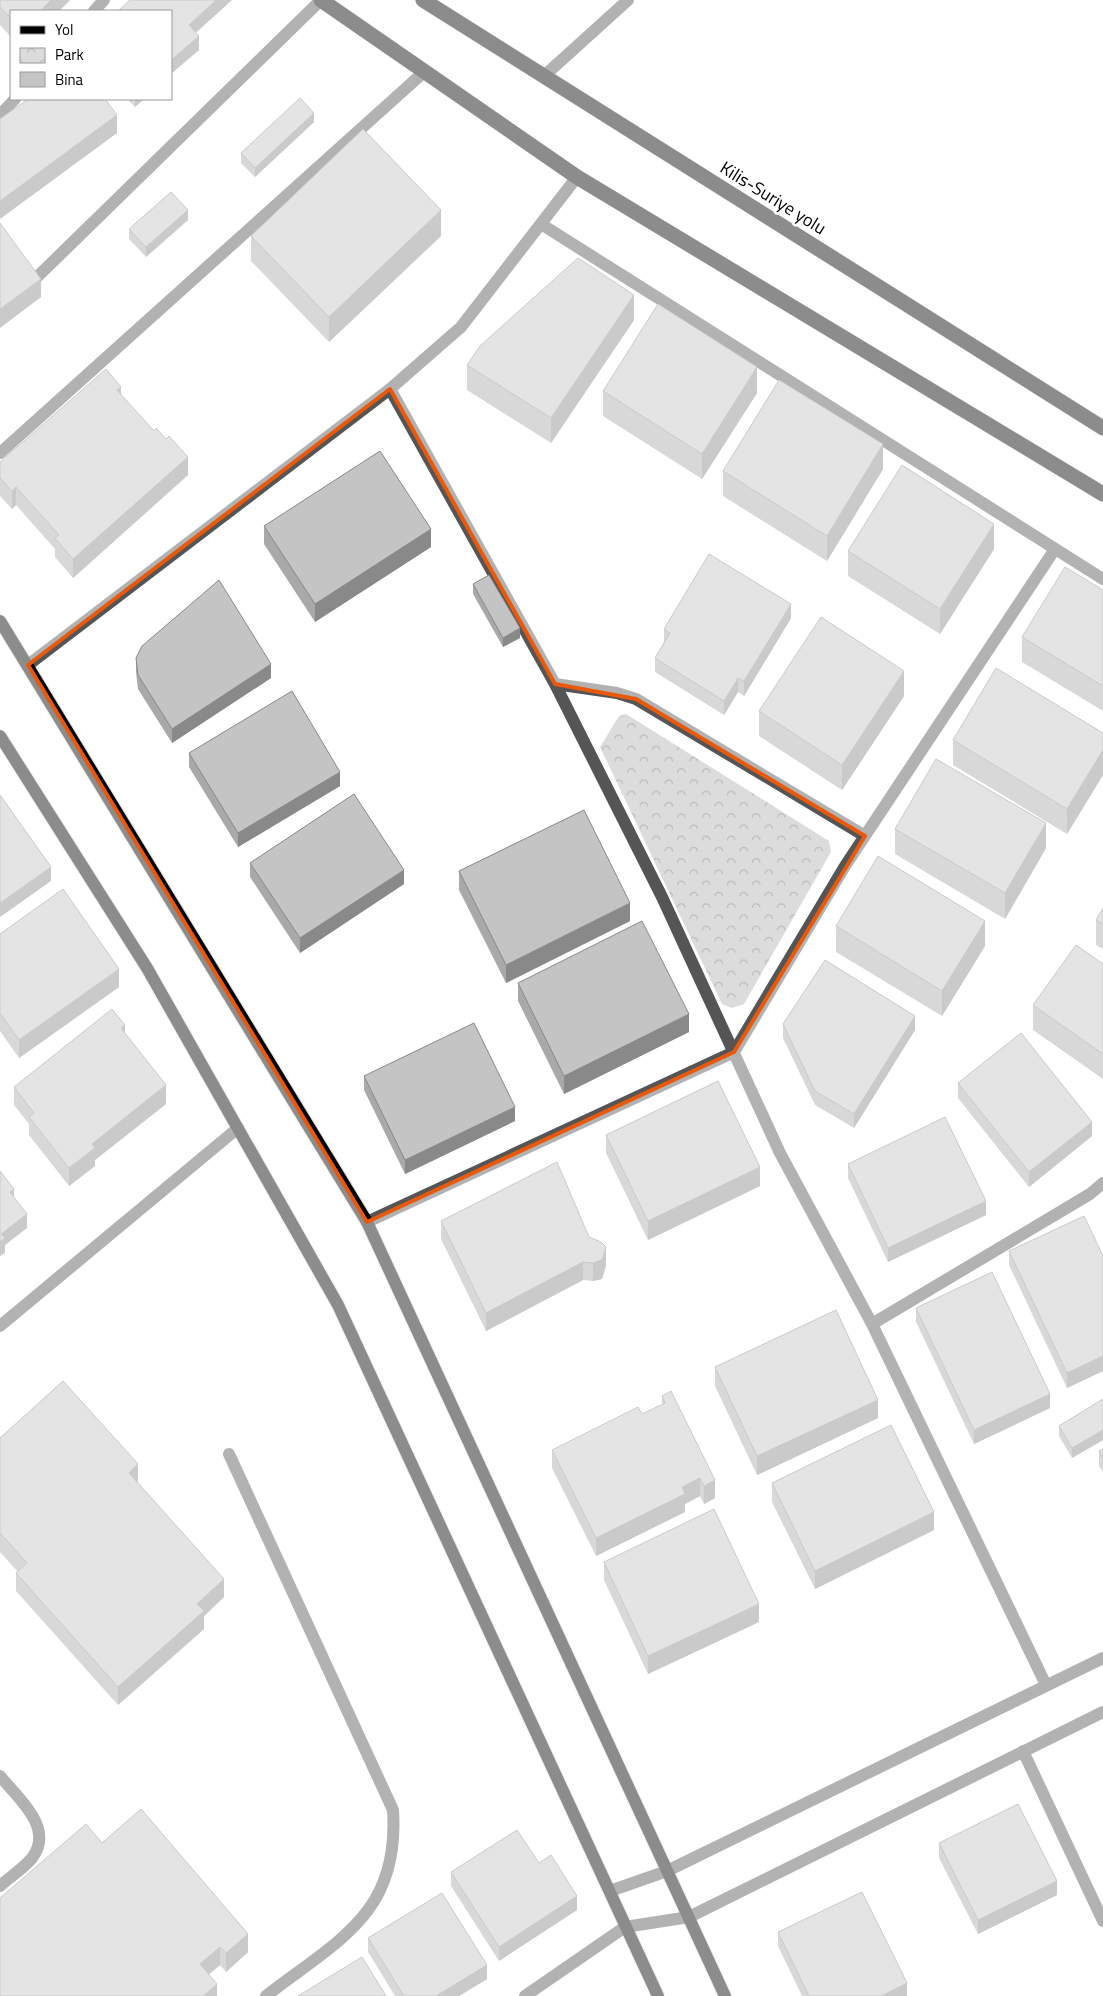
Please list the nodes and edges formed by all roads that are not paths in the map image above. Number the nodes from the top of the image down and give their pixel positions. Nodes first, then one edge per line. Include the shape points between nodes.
1 (104, 0) edge
2 (321, 0) edge
3 (423, 0) edge
4 (628, 0) edge
5 (95, 10) edge
6 (424, 72) junction
7 (544, 76) junction
8 (14, 100) edge
9 (0, 115) edge
10 (577, 177) junction
11 (541, 224) junction
12 (34, 280) edge
13 (390, 389) junction
14 (1103, 428) edge
15 (0, 453) edge
16 (1103, 494) edge
17 (1055, 549) junction
18 (1103, 579) edge
19 (0, 622) edge
20 (28, 666) junction
21 (555, 684) junction
22 (0, 736) edge
23 (865, 836) junction
24 (734, 1052) junction
25 (238, 1128) junction
26 (1103, 1183) edge
27 (367, 1222) junction
28 (872, 1324) junction
29 (0, 1326) edge
30 (229, 1454) dead end
31 (1103, 1658) edge
32 (1046, 1685) junction
33 (1103, 1712) edge
34 (1023, 1751) junction
35 (0, 1776) edge
36 (666, 1871) junction
37 (0, 1886) edge
38 (610, 1891) junction
39 (689, 1917) junction
40 (1103, 1921) edge
41 (625, 1927) junction
42 (266, 1996) edge
43 (525, 1996) edge
44 (658, 1996) edge
45 (724, 1996) edge

1 - 5 street
2 - 6 highway
2 - 12 street
3 - 7 highway, Kilis-Suriye yolu
4 - 7 street
6 - 10 highway
6 - 15 street
7 - 14 highway, Kilis-Suriye yolu
8 - 9 street
10 - 11 street
10 - 16 highway
11 - 13 street via 461,327
11 - 17 street
13 - 20 street
13 - 21 street
17 - 18 street
17 - 23 street
19 - 20 main road
20 - 27 main road
21 - 23 street via 636,699
21 - 24 street via 662,897
22 - 25 main road via 147,968
23 - 24 street
24 - 27 street
24 - 28 street via 780,1153
25 - 29 street
25 - 38 main road via 338,1305
26 - 28 street via 1090,1194
27 - 36 main road
28 - 32 street
30 - 42 street via 393,1810 394,1823 390,1870 373,1905 350,1932
31 - 32 street
32 - 36 street
33 - 34 street
34 - 39 street
34 - 40 street
35 - 37 street via 37,1823 40,1841 31,1860
36 - 38 street
36 - 39 main road
38 - 41 main road
39 - 41 street
39 - 45 main road
41 - 43 street
41 - 44 main road

